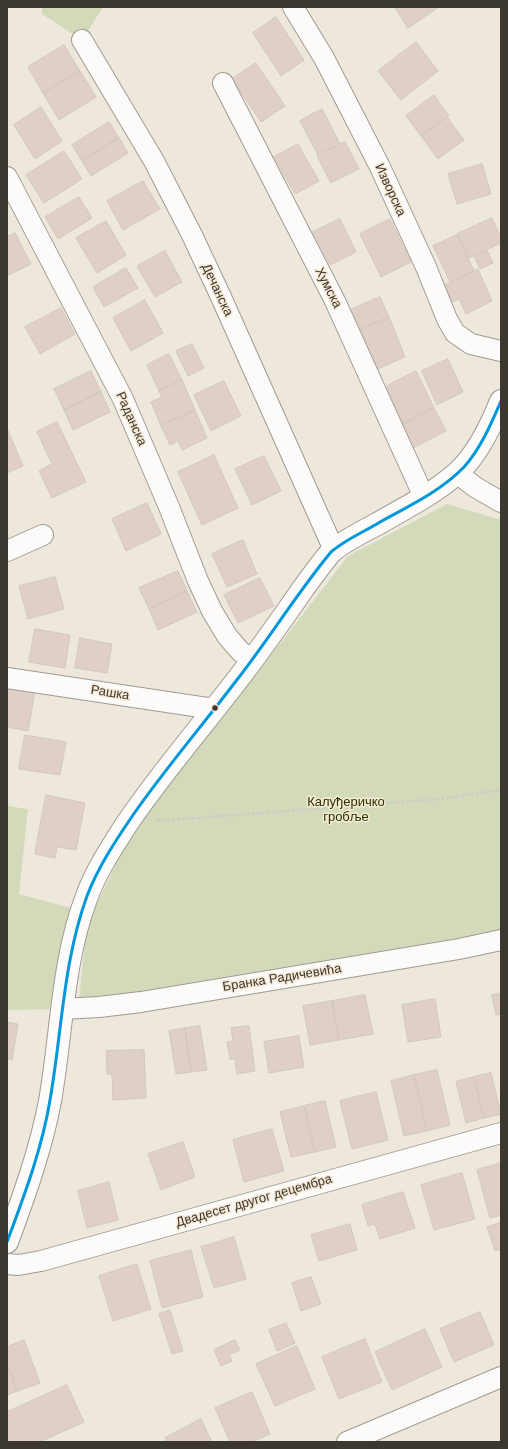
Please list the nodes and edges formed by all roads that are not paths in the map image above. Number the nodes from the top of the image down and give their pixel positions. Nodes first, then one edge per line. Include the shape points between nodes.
1 (293, 7) edge
2 (82, 40) dead end
3 (223, 83) dead end
4 (7, 178) edge
5 (501, 351) edge
6 (501, 401) edge
7 (457, 473) junction
8 (424, 497) junction
9 (501, 502) edge
10 (43, 535) dead end
11 (334, 550) junction
12 (7, 551) edge
13 (252, 661) junction
14 (7, 678) edge
15 (214, 709) junction
16 (501, 940) edge
17 (62, 1009) junction
18 (501, 1133) edge
19 (7, 1242) edge
20 (7, 1264) edge
21 (501, 1377) edge
22 (347, 1442) edge

1 - 5 street, Изворска via 324,58 380,167 455,333 471,344
2 - 11 street, Дечанска via 154,161 192,235
3 - 8 street, Хумска via 335,301
4 - 13 street, Раданска via 123,399 212,611 227,636
6 - 7 street via 482,440
7 - 8 street
7 - 9 street
8 - 11 street
10 - 12 street
11 - 13 street
13 - 15 street
14 - 15 street, Рашка
15 - 17 street via 128,823 98,872 87,895 72,947
16 - 17 street, Бранка Радичевића via 141,1002
17 - 19 street via 50,1100 42,1137
18 - 20 street, Двадесет другог децембра via 41,1260 18,1265
21 - 22 street

